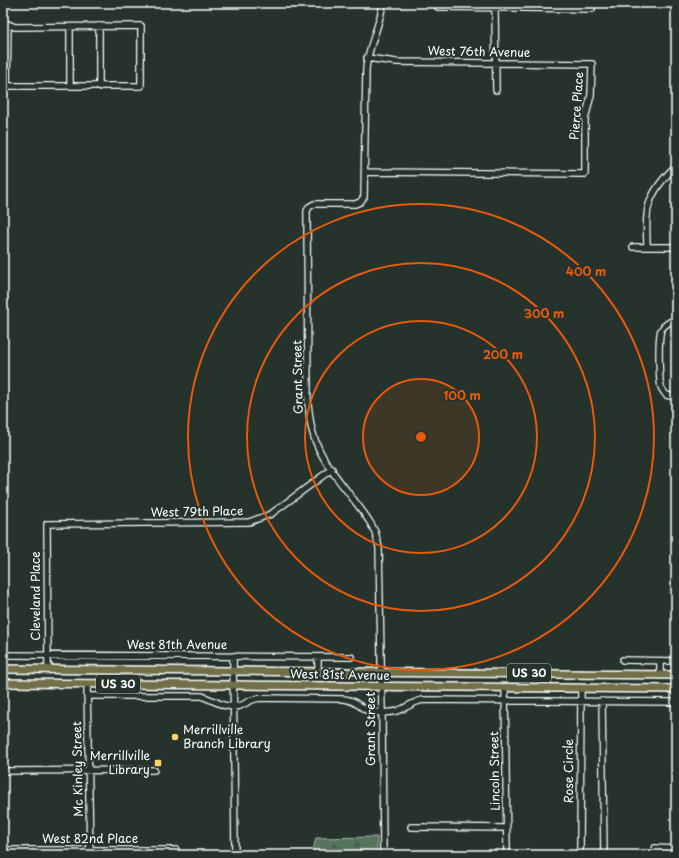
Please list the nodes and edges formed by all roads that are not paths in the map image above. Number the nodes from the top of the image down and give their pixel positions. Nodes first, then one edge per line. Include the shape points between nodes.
1 (383, 3) edge
2 (438, 5) edge
3 (591, 6) edge
4 (495, 8) junction
5 (5, 23) edge
6 (70, 26) junction
7 (99, 26) junction
8 (367, 58) junction
9 (496, 63) junction
10 (592, 64) joint
11 (5, 86) edge
12 (70, 86) junction
13 (99, 87) junction
14 (496, 90) dead end
15 (676, 166) edge
16 (365, 172) junction
17 (633, 247) dead end
18 (647, 247) junction
19 (676, 247) edge
20 (676, 319) edge
21 (676, 397) edge
22 (332, 469) junction
23 (47, 524) joint
24 (3, 655) edge
25 (47, 656) junction
26 (233, 656) junction
27 (318, 657) junction
28 (351, 658) dead end
29 (623, 660) dead end
30 (660, 661) junction
31 (676, 661) edge
32 (3, 669) edge
33 (48, 669) junction
34 (233, 670) junction
35 (318, 671) junction
36 (381, 672) junction
37 (660, 675) junction
38 (676, 675) edge
39 (3, 683) edge
40 (87, 684) junction
41 (233, 685) junction
42 (382, 686) junction
43 (506, 687) junction
44 (581, 688) junction
45 (676, 689) edge
46 (88, 696) junction
47 (505, 701) junction
48 (581, 701) junction
49 (602, 701) junction
50 (676, 702) edge
51 (233, 707) junction
52 (382, 712) junction
53 (88, 770) junction
54 (154, 770) dead end
55 (3, 771) edge
56 (411, 828) dead end
57 (507, 828) junction
58 (676, 849) edge
59 (3, 850) edge
60 (176, 850) dead end
61 (90, 852) edge
62 (235, 855) edge
63 (383, 855) edge
64 (507, 855) edge
65 (580, 855) edge
66 (604, 855) edge
67 (655, 855) edge

1 - 8 street, Grant Street
2 - 4 street
3 - 4 street
4 - 9 street
5 - 6 street via 15,27
5 - 11 street
6 - 7 street
6 - 12 street
7 - 13 street
7 - 13 street via 142,26 141,86
8 - 9 street, West 76th Avenue via 396,62
8 - 16 street, Grant Street
9 - 10 street, West 76th Avenue
9 - 14 street
10 - 16 street, Pierce Place via 591,95 585,119 585,174
11 - 12 street
12 - 13 street
15 - 18 street via 651,199 647,214
16 - 22 street, Grant Street via 364,195 360,202 314,204 307,211 308,404 311,426 318,447
17 - 18 street
18 - 19 street
20 - 21 street via 667,323 661,330 660,347 661,387 666,395
22 - 23 street, West 79th Place via 271,514 249,522
22 - 36 street, Grant Street via 368,519 378,542
23 - 25 street, Cleveland Place
24 - 25 street, West 81th Avenue
25 - 26 street, West 81th Avenue
25 - 33 street, Cleveland Place
26 - 27 street, West 81th Avenue
26 - 34 street
27 - 28 street, West 81th Avenue
27 - 35 street
29 - 30 street
30 - 31 street
30 - 37 street
32 - 33 main road, West 81st Avenue / US 30
33 - 34 main road, West 81st Avenue / US 30
34 - 35 main road, West 81st Avenue / US 30
34 - 41 street
35 - 36 main road, West 81st Avenue / US 30
36 - 37 main road, West 81st Avenue / US 30
36 - 42 street, Grant Street
37 - 38 main road, West 81st Avenue / US 30
39 - 40 main road, West 81st Avenue / US 30
40 - 41 main road, West 81st Avenue / US 30
40 - 46 street, Mc Kinley Street
41 - 42 main road, West 81st Avenue / US 30
41 - 51 street
42 - 43 main road, West 81st Avenue / US 30
42 - 52 street, Grant Street
43 - 44 main road, West 81st Avenue / US 30
43 - 47 street, Lincoln Street
44 - 45 main road, West 81st Avenue / US 30
44 - 48 street, Rose Circle
46 - 51 street via 202,696
46 - 53 street, Mc Kinley Street
47 - 48 street, West 81st Avenue
47 - 52 street, West 81st Avenue via 421,700 396,711
47 - 57 street, Lincoln Street
48 - 49 street, West 81st Avenue
48 - 65 street, Rose Circle
49 - 50 street, West 81st Avenue
49 - 66 street
51 - 52 street, West 81st Avenue via 259,698 344,699 353,701 369,711
51 - 62 street
52 - 63 street, Grant Street
53 - 54 street
53 - 55 street
53 - 61 street, Mc Kinley Street
56 - 57 street
57 - 64 street, Lincoln Street
58 - 67 street via 655,848
59 - 61 street, West 82nd Place
60 - 61 street, West 82nd Place

